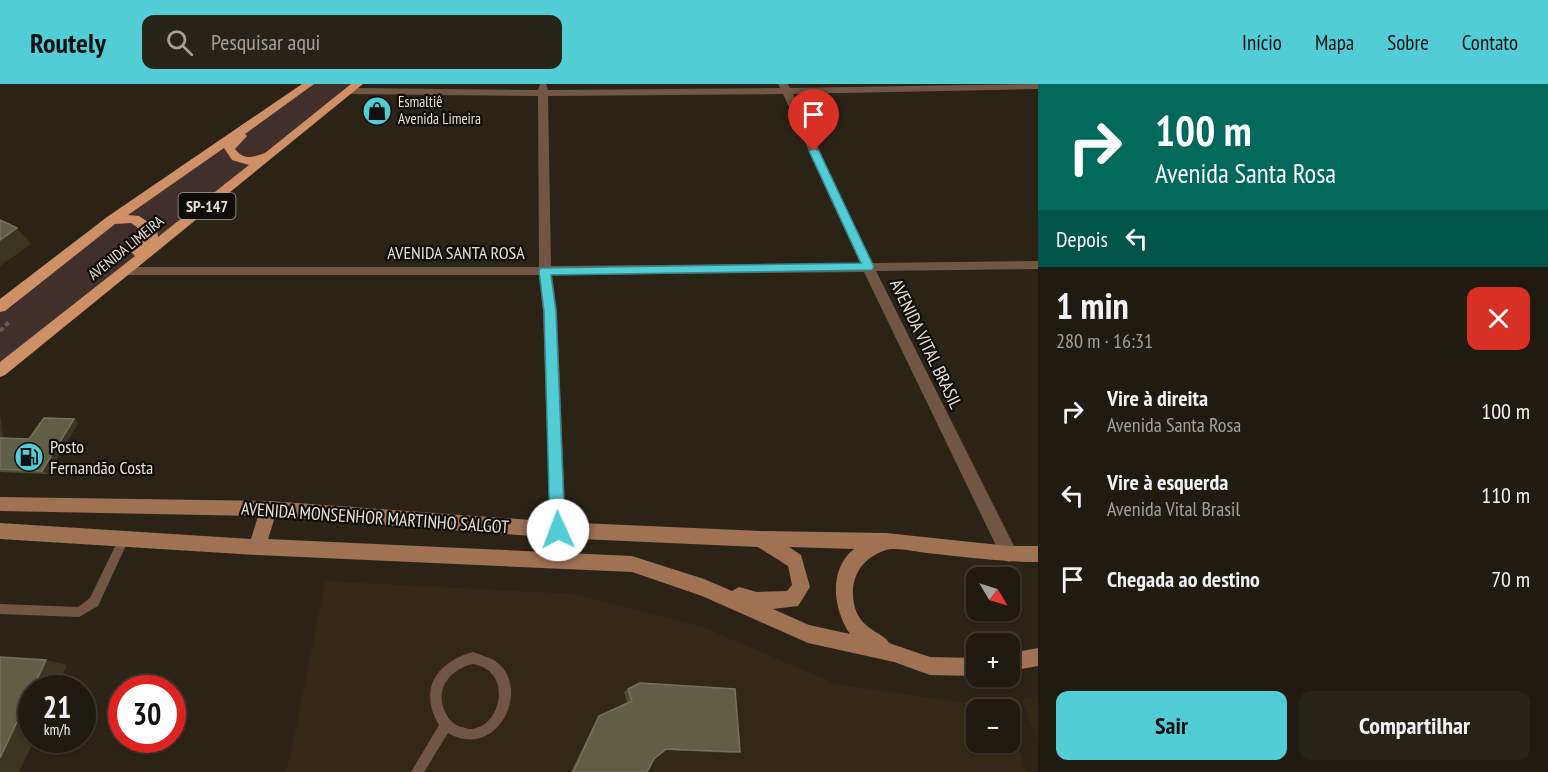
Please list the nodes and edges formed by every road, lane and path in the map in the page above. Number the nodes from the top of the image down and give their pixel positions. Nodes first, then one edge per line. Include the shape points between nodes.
1 (309, 84) edge
2 (1038, 85) edge
3 (354, 88) edge
4 (785, 88) edge
5 (543, 89) edge
6 (276, 106) junction
7 (274, 151) junction
8 (112, 220) junction
9 (1038, 265) edge
10 (868, 267) junction
11 (126, 271) junction
12 (544, 271) junction
13 (0, 307) edge
14 (55, 327) junction
15 (0, 371) edge
16 (0, 504) edge
17 (269, 509) junction
18 (558, 530) junction
19 (0, 531) edge
20 (124, 539) junction
21 (761, 539) junction
22 (886, 542) junction
23 (257, 547) junction
24 (1009, 554) junction
25 (1038, 554) edge
26 (704, 588) junction
27 (0, 609) edge
28 (894, 653) junction
29 (1038, 657) edge
30 (1020, 660) edge
31 (966, 667) edge
32 (446, 725) junction
33 (417, 772) edge

1 - 6 highway, AVENIDA LIMEIRA / SP-147
2 - 4 street
3 - 5 street
3 - 7 highway, AVENIDA LIMEIRA / SP-147
4 - 5 street
4 - 10 street, AVENIDA VITAL BRASIL
5 - 12 street
6 - 7 highway via 229,149 232,156 248,162
6 - 8 highway, AVENIDA LIMEIRA / SP-147
7 - 11 highway, AVENIDA LIMEIRA / SP-147
8 - 13 highway, AVENIDA LIMEIRA / SP-147
8 - 14 highway via 138,220 152,231 151,240
9 - 10 street, AVENIDA SANTA ROSA
10 - 12 street, AVENIDA SANTA ROSA
10 - 24 street, AVENIDA VITAL BRASIL
11 - 12 street, AVENIDA SANTA ROSA
11 - 14 highway, AVENIDA LIMEIRA / SP-147
12 - 18 street via 550,311
14 - 15 highway, AVENIDA LIMEIRA / SP-147
16 - 17 main road, AVENIDA MONSENHOR MARTINHO SALGOT
17 - 18 main road, AVENIDA MONSENHOR MARTINHO SALGOT
17 - 23 main road
18 - 21 main road, AVENIDA MONSENHOR MARTINHO SALGOT
19 - 20 main road, AVENIDA MONSENHOR MARTINHO SALGOT
20 - 23 main road, AVENIDA MONSENHOR MARTINHO SALGOT
20 - 27 lane via 94,602 79,612
21 - 22 main road, AVENIDA MONSENHOR MARTINHO SALGOT
21 - 26 main road via 795,561 801,587 792,600 757,601
22 - 24 main road, AVENIDA MONSENHOR MARTINHO SALGOT
22 - 28 main road via 856,557 843,585 851,617 863,635
23 - 26 main road, AVENIDA MONSENHOR MARTINHO SALGOT via 632,564
24 - 25 main road, AVENIDA MONSENHOR MARTINHO SALGOT
26 - 28 main road, AVENIDA MONSENHOR MARTINHO SALGOT via 808,634
28 - 31 main road, AVENIDA MONSENHOR MARTINHO SALGOT via 930,666
29 - 30 main road
32 - 32 lane via 435,696 444,673 452,664 473,658 494,666 505,688 502,713 494,724 472,735 460,734
32 - 33 lane

